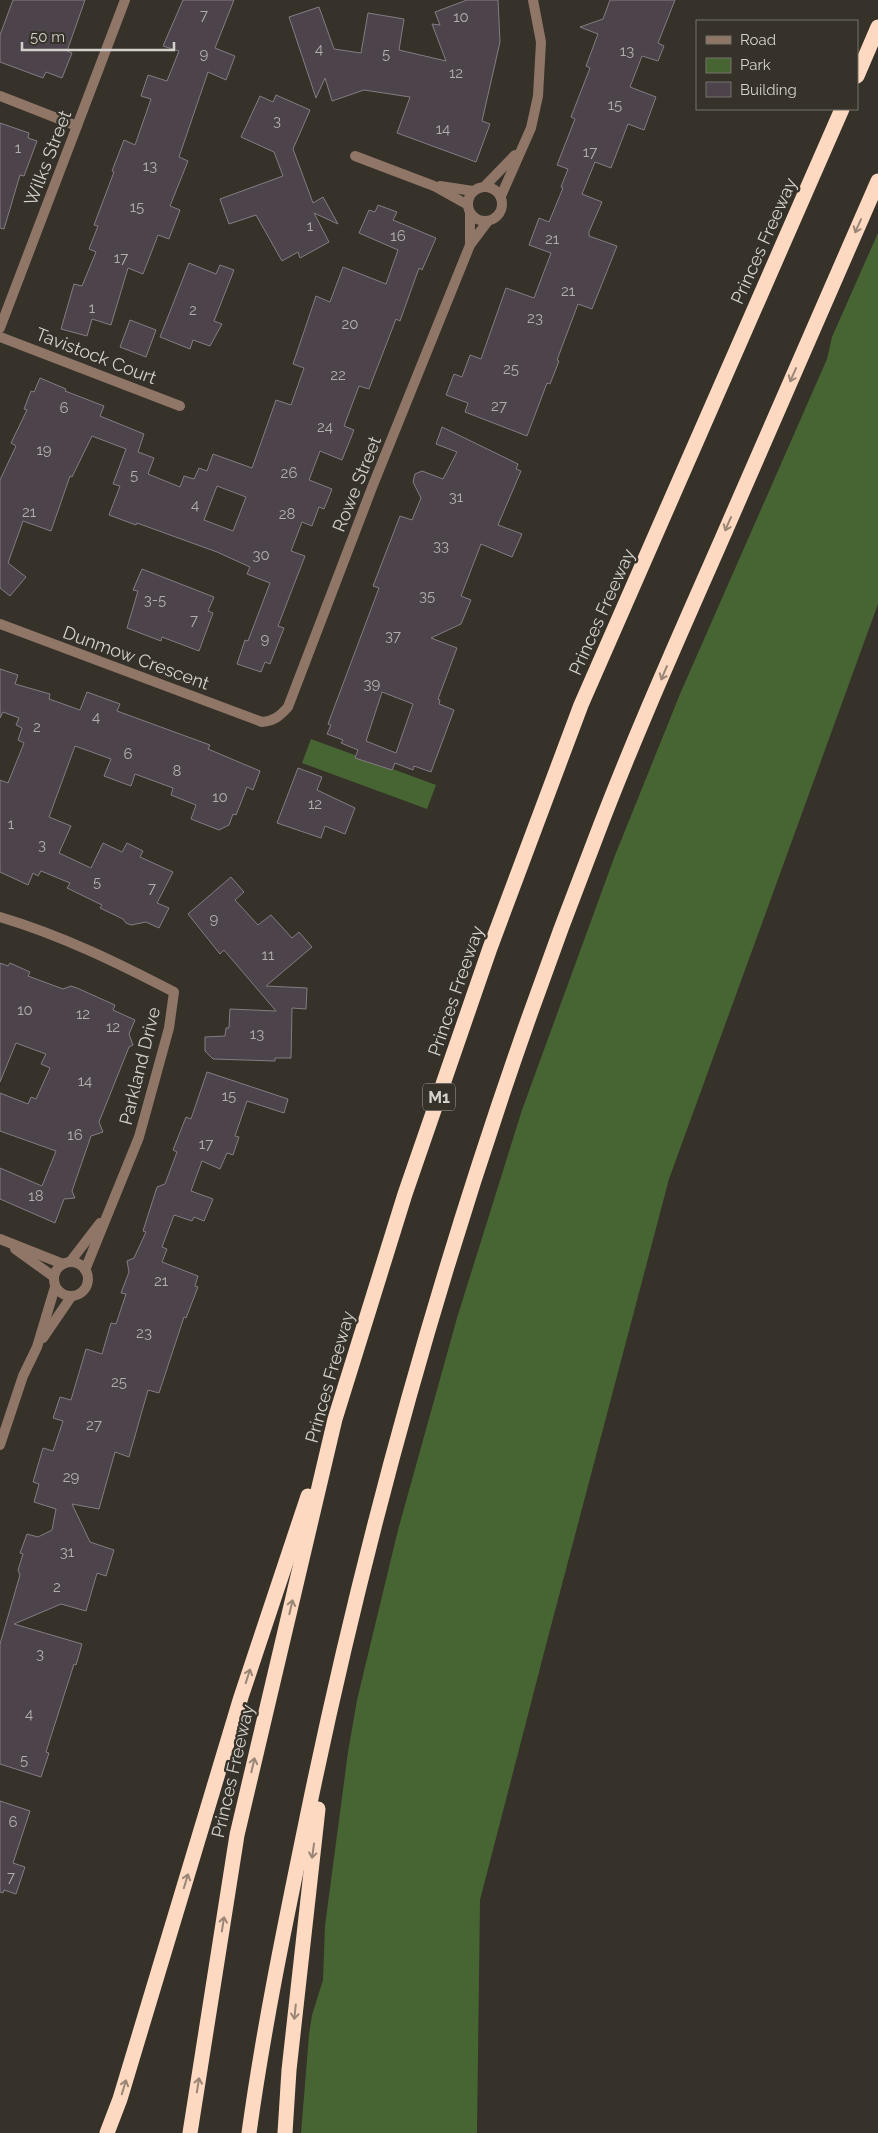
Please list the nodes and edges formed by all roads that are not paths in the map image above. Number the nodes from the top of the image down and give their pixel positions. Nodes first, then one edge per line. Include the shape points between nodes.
1 (125, 0) edge
2 (533, 0) edge
3 (878, 27) edge
4 (858, 74) edge
5 (0, 96) edge
6 (842, 110) edge
7 (77, 126) junction
8 (520, 151) junction
9 (355, 156) dead end
10 (878, 181) edge
11 (434, 186) junction
12 (485, 186) junction
13 (473, 191) junction
14 (501, 196) junction
15 (469, 209) junction
16 (488, 221) junction
17 (470, 245) junction
18 (0, 328) edge
19 (0, 336) edge
20 (180, 406) dead end
21 (0, 624) edge
22 (262, 722) joint
23 (0, 917) edge
24 (107, 1213) junction
25 (2, 1240) edge
26 (66, 1263) junction
27 (85, 1270) junction
28 (54, 1282) junction
29 (71, 1296) junction
30 (36, 1347) junction
31 (335, 1419) junction
32 (0, 1445) edge
33 (335, 1681) junction
34 (107, 2133) edge
35 (190, 2133) edge
36 (249, 2133) edge
37 (285, 2133) edge

1 - 7 street, Wilks Street
2 - 8 street via 541,42 542,70 531,128
3 - 4 highway
5 - 7 street
6 - 31 highway, Princes Freeway / M1 via 581,705 490,948 421,1148
7 - 18 street, Wilks Street
8 - 12 street
8 - 14 street
9 - 11 street
10 -> 33 highway via 604,818 526,1028 449,1255 388,1470
11 - 13 street
11 - 15 street
12 - 13 street
12 - 14 street
13 - 15 street
14 - 16 street via 500,212
15 - 16 street via 478,219
15 - 17 street, Rowe Street
16 - 17 street, Rowe Street
17 - 22 street, Rowe Street via 288,707 275,719
19 - 20 street, Tavistock Court
21 - 22 street, Dunmow Crescent
23 - 24 street, Parkland Drive via 99,954 174,992 169,1028 139,1137
24 - 26 street, Parkland Drive
24 - 27 street, Parkland Drive
25 - 26 street
25 - 28 street
26 - 27 street via 79,1264
26 - 28 street
27 - 29 street via 88,1280 84,1290
28 - 29 street via 62,1294
28 - 30 street
29 - 30 street
30 - 32 street
34 -> 31 highway via 241,1697
35 -> 31 highway, Princes Freeway / M1 via 237,1835
33 - 36 highway via 295,1874
33 -> 37 highway via 310,1868

